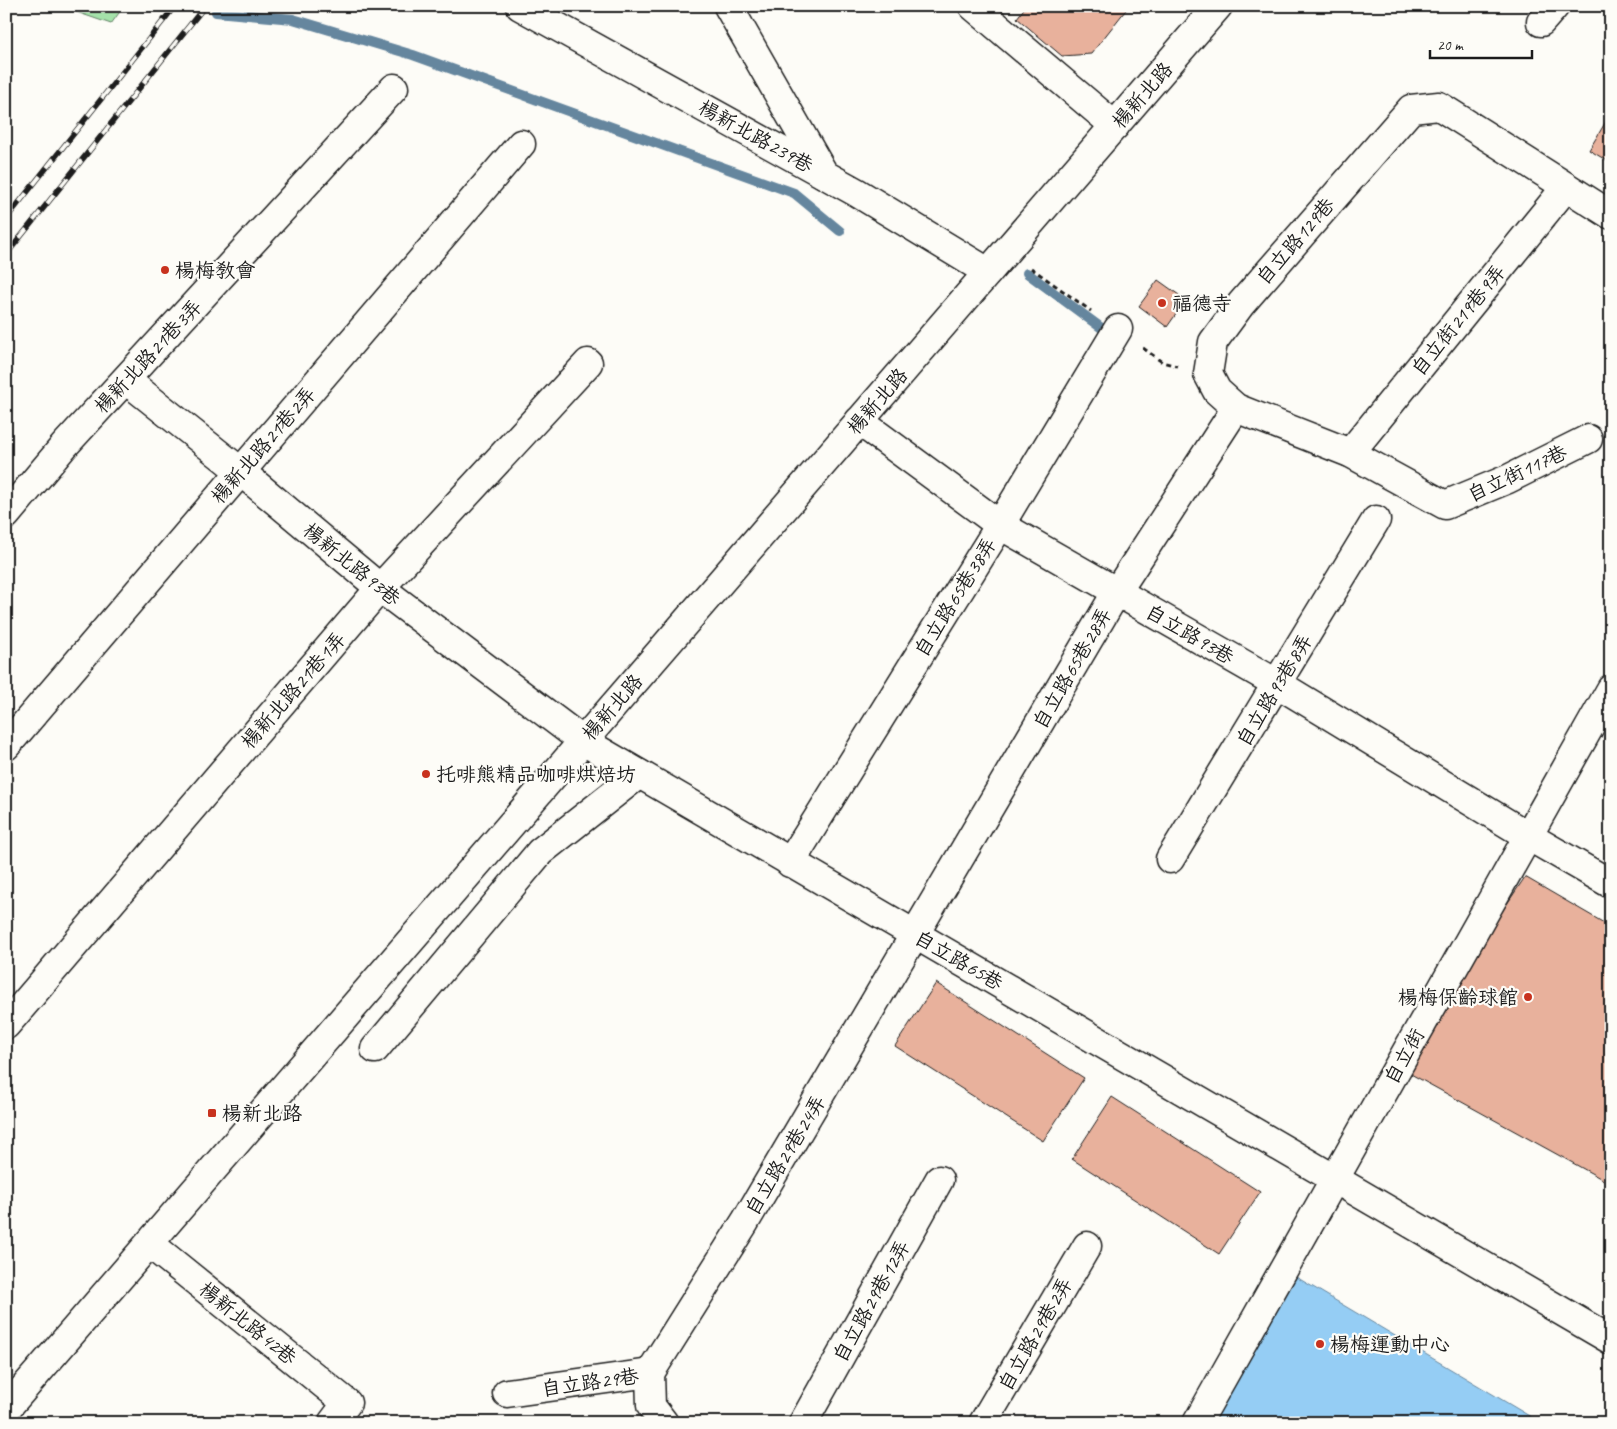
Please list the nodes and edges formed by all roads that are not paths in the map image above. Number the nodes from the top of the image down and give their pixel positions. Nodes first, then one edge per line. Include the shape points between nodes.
1 (520, 6) edge
2 (728, 6) edge
3 (973, 6) edge
4 (1218, 6) edge
5 (394, 88) dead end
6 (1115, 126) junction
7 (521, 144) dead end
8 (824, 174) junction
9 (1566, 187) junction
10 (1611, 215) edge
11 (988, 272) junction
12 (1118, 330) dead end
13 (588, 363) dead end
14 (126, 380) junction
15 (1236, 408) junction
16 (859, 422) junction
17 (1588, 439) dead end
18 (1350, 453) junction
19 (240, 471) junction
20 (1445, 505) joint
21 (6, 515) edge
22 (1376, 520) dead end
23 (1000, 525) junction
24 (380, 588) junction
25 (1116, 592) junction
26 (1278, 684) junction
27 (1611, 689) edge
28 (583, 741) junction
29 (6, 746) edge
30 (639, 774) junction
31 (1528, 836) junction
32 (1170, 859) dead end
33 (790, 862) junction
34 (1611, 884) edge
35 (916, 934) junction
36 (6, 1025) edge
37 (375, 1049) dead end
38 (939, 1180) dead end
39 (1334, 1180) junction
40 (150, 1244) junction
41 (1087, 1246) dead end
42 (1611, 1340) edge
43 (650, 1373) junction
44 (507, 1394) dead end
45 (6, 1409) edge
46 (339, 1413) edge
47 (664, 1423) edge
48 (803, 1423) edge
49 (983, 1423) edge
50 (1197, 1423) edge

1 - 8 street, 楊新北路239巷
2 - 8 street
3 - 6 street
4 - 6 street, 楊新北路
5 - 14 street, 楊新北路21巷3弄
6 - 11 street, 楊新北路
7 - 19 street, 楊新北路21巷2弄
8 - 11 street, 楊新北路239巷
9 - 10 street, 自立路129巷
9 - 15 street, 自立路129巷 via 1439,106 1411,109 1241,304 1213,342 1208,374 1217,392
9 - 18 street, 自立街219巷9弄
11 - 16 street, 楊新北路
12 - 23 street, 自立路65巷38弄
13 - 24 street, 楊新北路21巷1弄
14 - 19 street, 楊新北路93巷
14 - 21 street, 楊新北路21巷3弄
15 - 18 street, 自立路129巷
15 - 25 street, 自立路65巷28弄
16 - 23 street, 自立路93巷
16 - 28 street, 楊新北路
17 - 20 street, 自立街117巷 via 1508,480
18 - 20 street, 自立路129巷
19 - 24 street, 楊新北路93巷
19 - 29 street, 楊新北路21巷2弄
22 - 26 street, 自立路93巷8弄
23 - 25 street, 自立路93巷
23 - 33 street, 自立路65巷38弄
24 - 28 street, 楊新北路93巷
24 - 36 street, 楊新北路21巷1弄
25 - 26 street, 自立路93巷
25 - 35 street, 自立路65巷28弄
26 - 31 street, 自立路93巷
26 - 32 street, 自立路93巷8弄
27 - 31 street, 自立街
28 - 30 street, 自立路65巷
28 - 40 street, 楊新北路
30 - 33 street, 自立路65巷
30 - 37 street via 540,852
31 - 34 street, 自立路93巷
31 - 39 street, 自立街
33 - 35 street, 自立路65巷
35 - 39 street, 自立路65巷
35 - 43 street, 自立路29巷24弄
38 - 48 street, 自立路29巷12弄
39 - 42 street, 自立路65巷
39 - 50 street, 自立街
40 - 45 street, 楊新北路
40 - 46 street, 楊新北路42巷
41 - 49 street, 自立路29巷2弄
43 - 44 street, 自立路29巷
43 - 47 street, 自立路29巷 via 651,1406

